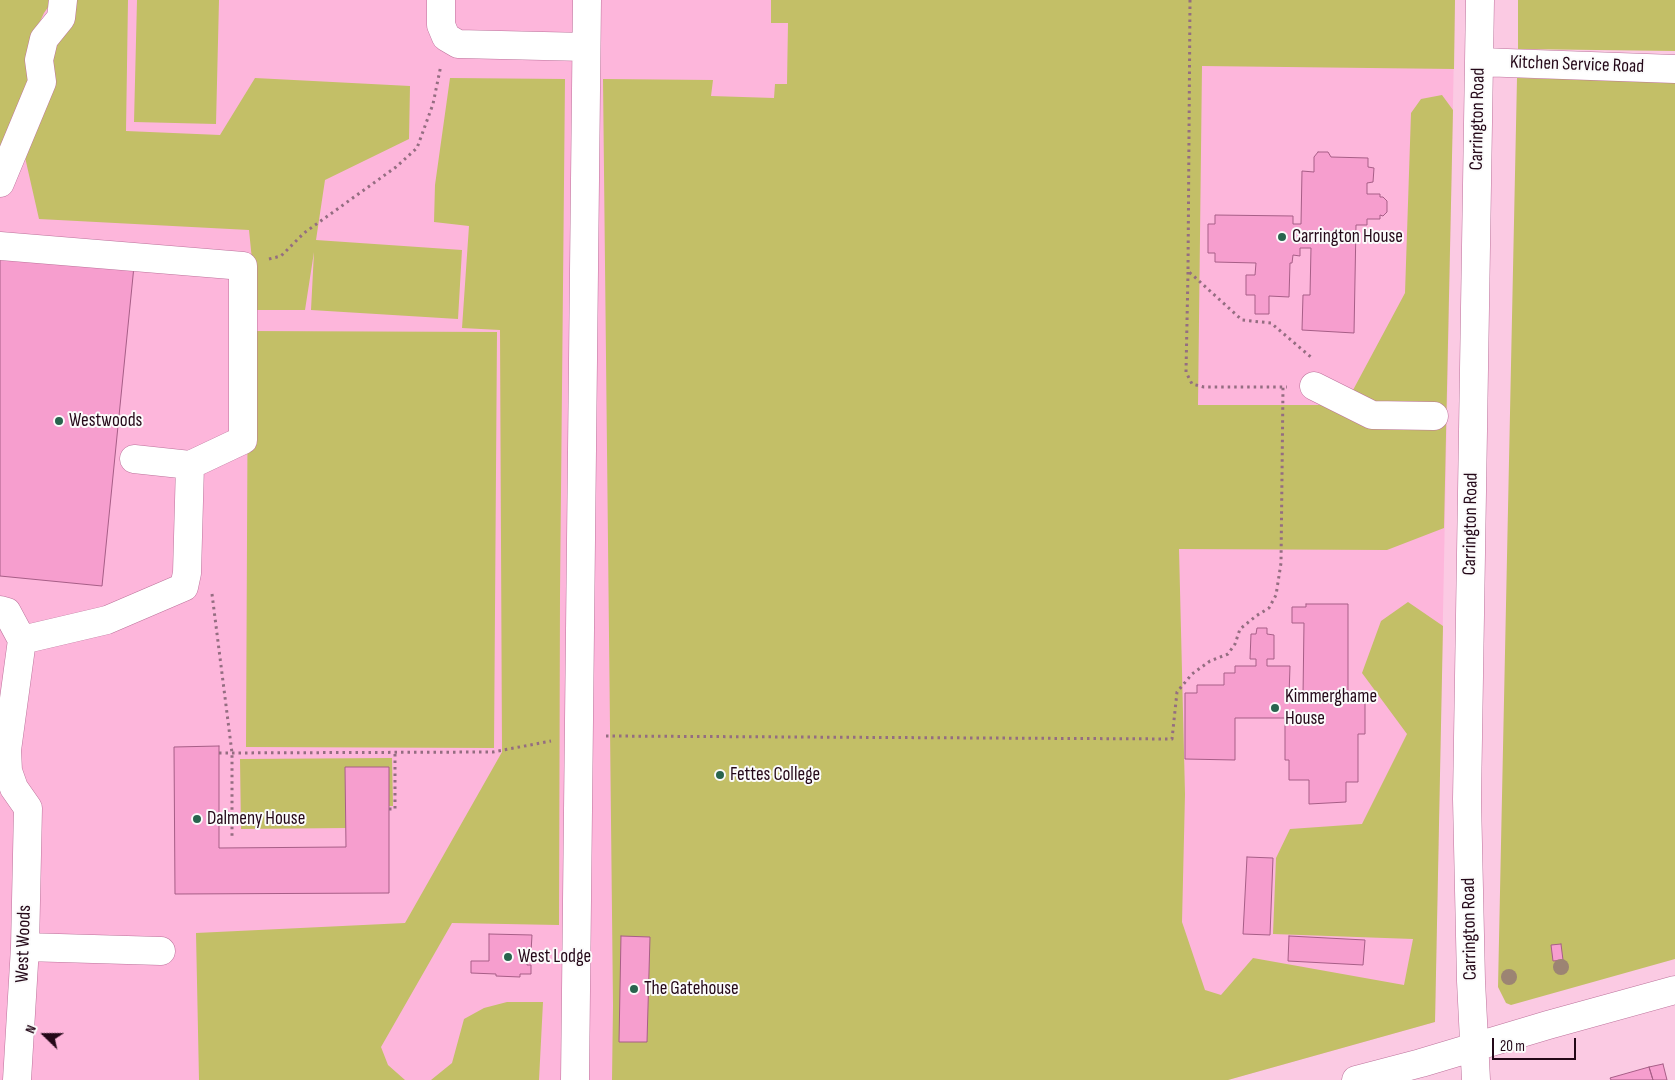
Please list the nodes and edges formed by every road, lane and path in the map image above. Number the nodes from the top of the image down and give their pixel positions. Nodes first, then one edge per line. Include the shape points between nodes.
1 (64, 0) edge
2 (441, 0) edge
3 (587, 0) edge
4 (1190, 0) edge
5 (1480, 0) edge
6 (446, 37) junction
7 (586, 47) junction
8 (1479, 62) junction
9 (1675, 69) edge
10 (0, 183) edge
11 (0, 246) edge
12 (243, 266) junction
13 (1188, 272) junction
14 (1314, 386) junction
15 (1283, 387) junction
16 (1434, 416) dead end
17 (134, 459) dead end
18 (180, 464) junction
19 (212, 592) dead end
20 (0, 610) edge
21 (22, 640) junction
22 (579, 736) junction
23 (395, 752) junction
24 (219, 753) dead end
25 (232, 753) junction
26 (389, 809) dead end
27 (232, 839) dead end
28 (25, 947) junction
29 (161, 952) dead end
30 (1675, 990) edge
31 (1474, 1048) junction
32 (17, 1080) edge
33 (576, 1080) edge
34 (1356, 1080) edge
35 (1476, 1080) edge

1 - 10 street via 61,18 44,39 39,60 42,82
2 - 6 street via 441,25
3 - 7 street
4 - 13 path
5 - 8 street, Carrington Road
6 - 7 street via 458,44
6 - 12 path via 434,104 417,148 396,167 304,233 281,256
7 - 22 street
8 - 9 street, Kitchen Service Road
8 - 31 street, Carrington Road via 1467,799
11 - 12 street
12 - 18 street via 242,440
13 - 14 path via 1242,320 1271,323 1314,360
13 - 15 path via 1186,372 1192,384 1204,387
14 - 15 path
14 - 16 street via 1372,415
15 - 22 path via 1281,564 1276,595 1269,608 1240,629 1228,654 1210,661 1192,674 1177,692 1172,739
17 - 18 street
18 - 21 street via 188,573 184,587 107,620
19 - 25 path
20 - 21 street via 7,612
21 - 28 street, West Woods via 7,750 8,771 14,788 28,808
22 - 23 path via 493,752
22 - 33 street
23 - 25 path
23 - 26 path via 395,809
24 - 25 path
25 - 27 path
28 - 29 street
28 - 32 street, West Woods
30 - 31 street
31 - 34 street
31 - 35 street, Carrington Road

